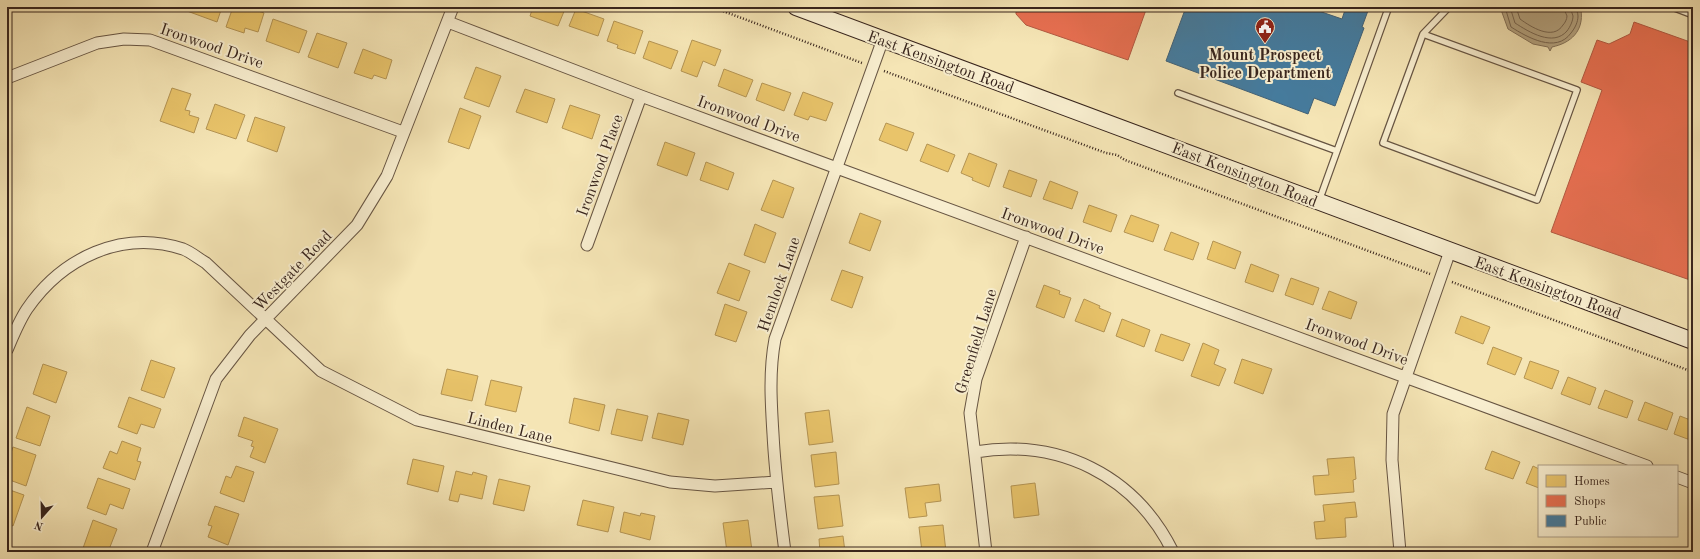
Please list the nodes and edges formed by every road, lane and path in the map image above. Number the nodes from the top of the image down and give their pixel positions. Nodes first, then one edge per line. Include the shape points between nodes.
1 (453, 7) edge
2 (712, 7) edge
3 (796, 7) edge
4 (1382, 7) edge
5 (1449, 7) edge
6 (1672, 7) edge
7 (1390, 8) edge
8 (1693, 15) edge
9 (448, 22) junction
10 (1424, 34) junction
11 (884, 39) junction
12 (873, 67) junction
13 (7, 78) edge
14 (1178, 93) dead end
15 (641, 96) junction
16 (403, 132) junction
17 (1337, 151) junction
18 (836, 167) junction
19 (1319, 202) junction
20 (1026, 237) junction
21 (587, 245) dead end
22 (1450, 251) junction
23 (1441, 278) junction
24 (266, 320) junction
25 (1693, 341) edge
26 (7, 350) edge
27 (1693, 372) edge
28 (1406, 376) junction
29 (975, 452) junction
30 (1644, 465) edge
31 (1678, 477) edge
32 (776, 482) junction
33 (1693, 483) edge
34 (152, 552) edge
35 (785, 552) edge
36 (986, 552) edge
37 (1173, 552) edge
38 (1400, 552) edge

1 - 9 street, Westgate Road
2 - 12 path
3 - 11 main road, East Kensington Road
4 - 7 lane
5 - 10 lane
6 - 8 lane
7 - 17 lane
9 - 15 street, Ironwood Drive
9 - 16 street, Westgate Road
10 - 10 lane via 1383,143 1537,200 1577,90
11 - 12 street, Hemlock Lane
11 - 19 main road, East Kensington Road
12 - 18 street, Hemlock Lane
12 - 23 path via 1117,155
13 - 16 street, Ironwood Drive via 97,43 150,40
14 - 17 lane
15 - 18 street, Ironwood Drive
15 - 21 street, Ironwood Place
16 - 24 street, Westgate Road via 387,176 357,225
17 - 19 lane
18 - 20 street, Ironwood Drive
18 - 32 street, Hemlock Lane via 774,345 770,370 770,399
19 - 22 main road, East Kensington Road
20 - 28 street, Ironwood Drive
20 - 29 street, Greenfield Lane via 976,379 970,413
22 - 23 street
22 - 25 main road, East Kensington Road
23 - 27 path
23 - 28 street
24 - 26 street, Linden Lane via 206,263 184,250 140,242 96,251 74,262 54,277 27,309
24 - 32 street, Linden Lane via 320,371 417,420 670,482 715,486
24 - 34 street, Westgate Road via 250,335 216,380
28 - 30 street, Ironwood Drive
28 - 38 street via 1393,414 1391,437
29 - 36 street, Greenfield Lane
29 - 37 street via 997,448 1023,449 1082,462 1121,486 1137,500 1153,518
31 - 33 street
32 - 35 street, Hemlock Lane

